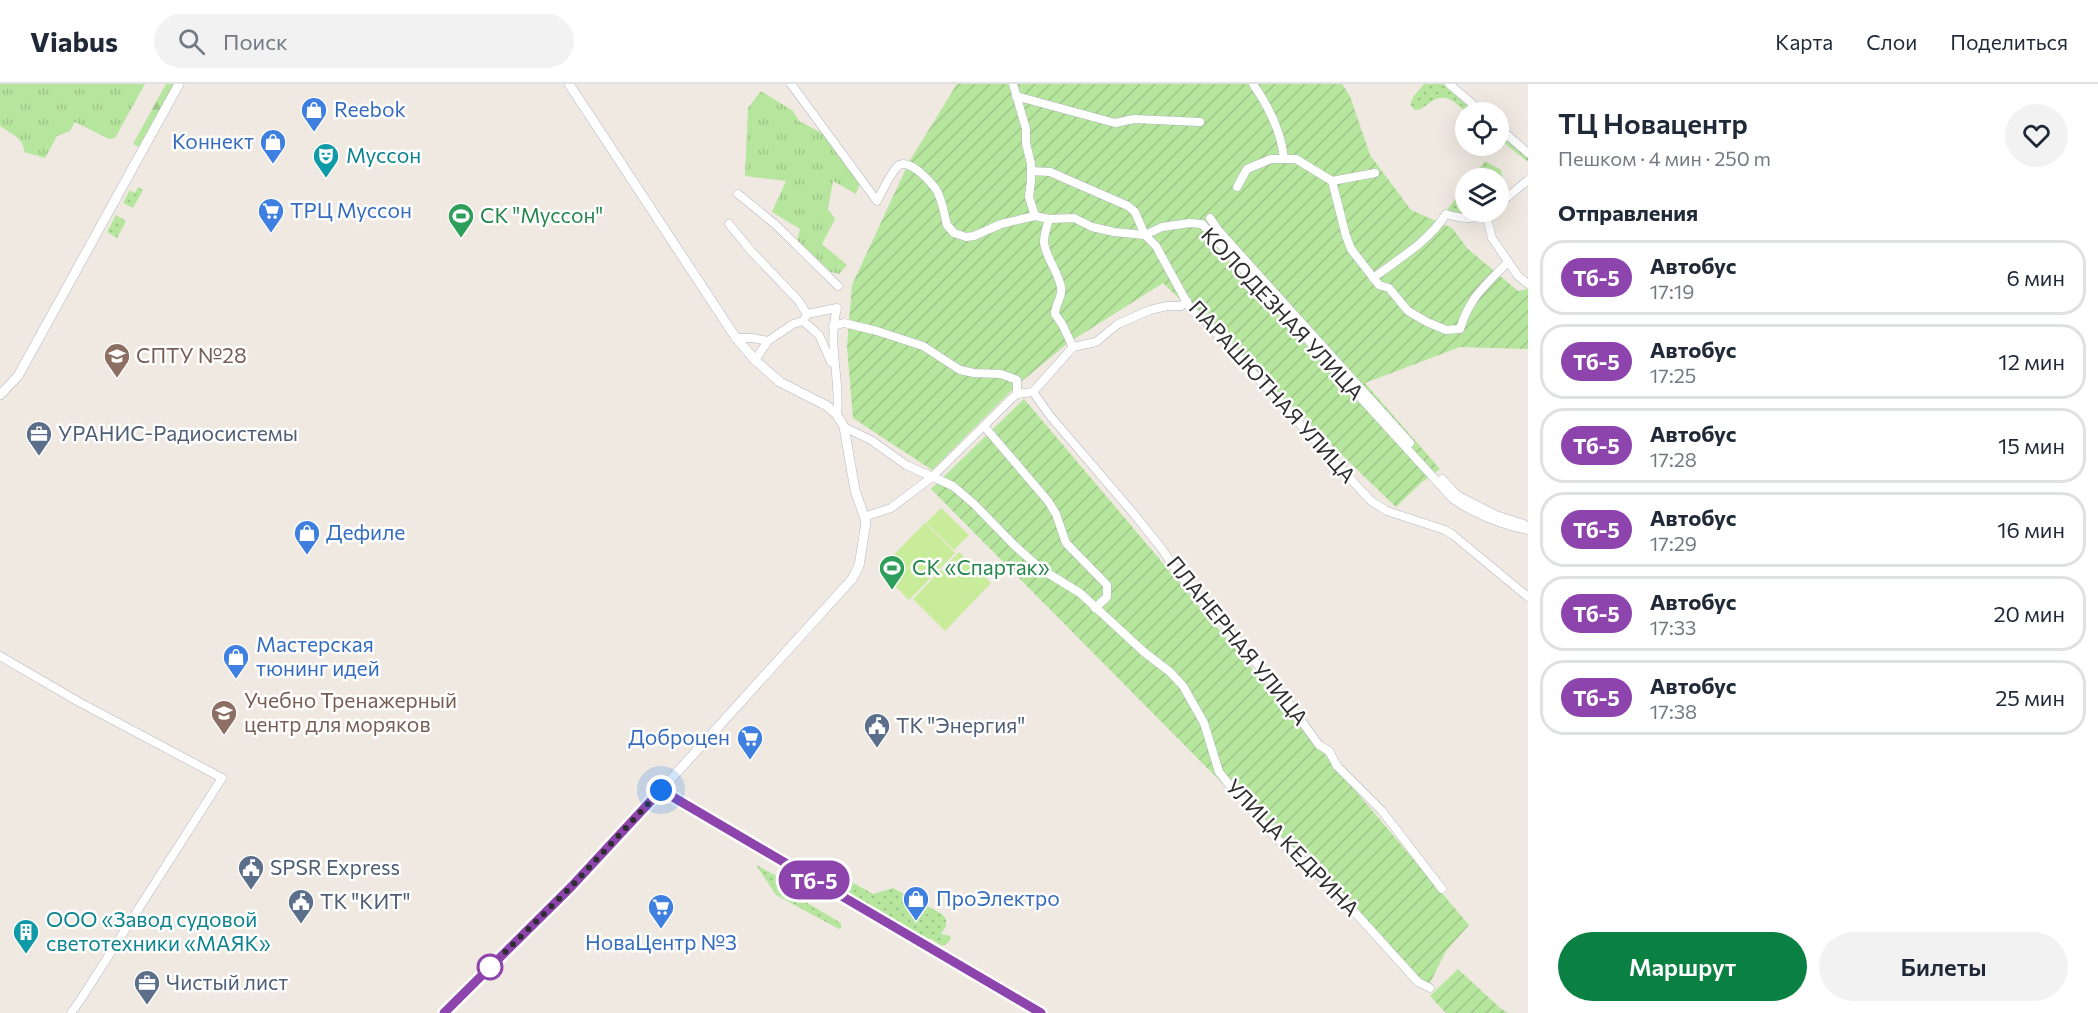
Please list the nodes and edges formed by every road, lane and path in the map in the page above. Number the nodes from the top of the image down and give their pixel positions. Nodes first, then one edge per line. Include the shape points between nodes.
1 (179, 84) edge
2 (569, 84) edge
3 (791, 84) edge
4 (1013, 84) edge
5 (1253, 84) edge
6 (1449, 84) edge
7 (1016, 96) junction
8 (1470, 102) edge
9 (1200, 122) dead end
10 (1509, 137) edge
11 (1528, 153) edge
12 (1284, 158) junction
13 (1031, 171) junction
14 (1375, 173) dead end
15 (1528, 180) edge
16 (1332, 181) junction
17 (1237, 187) dead end
18 (738, 194) dead end
19 (1509, 196) edge
20 (1035, 216) junction
21 (1455, 217) edge
22 (1210, 218) dead end
23 (1049, 219) junction
24 (1489, 222) edge
25 (729, 224) dead end
26 (1145, 235) junction
27 (1508, 262) junction
28 (1373, 278) junction
29 (1528, 284) edge
30 (838, 286) dead end
31 (1187, 301) junction
32 (805, 318) junction
33 (833, 326) junction
34 (736, 338) junction
35 (768, 341) junction
36 (1072, 347) junction
37 (755, 360) junction
38 (834, 369) junction
39 (1033, 392) junction
40 (1017, 394) junction
41 (0, 395) edge
42 (837, 416) junction
43 (984, 426) junction
44 (844, 427) junction
45 (932, 477) junction
46 (864, 517) junction
47 (1528, 525) edge
48 (1528, 530) edge
49 (1528, 597) edge
50 (1095, 608) junction
51 (0, 656) edge
52 (661, 790) junction
53 (1442, 889) dead end
54 (1430, 988) dead end
55 (71, 1013) edge
56 (444, 1013) edge
57 (1041, 1013) edge

1 - 41 street via 18,376
2 - 34 street
3 - 20 street, КОЛОДЕЗНАЯ УЛИЦА via 877,201 896,168 907,164 936,190 947,225 959,235 974,236 1000,224
4 - 7 street
5 - 12 street via 1282,140
6 - 8 street
7 - 9 street via 1115,123 1134,119
7 - 13 street via 1026,129
10 - 11 street
12 - 16 street via 1296,159
12 - 17 street via 1247,169
13 - 20 street via 1029,197
13 - 26 street, ПАРАШЮТНАЯ УЛИЦА via 1050,172 1128,206 1135,212
14 - 16 street
15 - 19 street
16 - 28 street via 1351,249
18 - 30 street via 777,225
20 - 23 street, КОЛОДЕЗНАЯ УЛИЦА
21 - 28 street via 1446,213 1423,241
22 - 47 street, КОЛОДЕЗНАЯ УЛИЦА via 1457,495 1496,515
23 - 26 street, КОЛОДЕЗНАЯ УЛИЦА via 1074,218 1092,227
23 - 36 street via 1044,245 1062,290 1055,314
24 - 27 street via 1492,238
25 - 32 street via 798,300
26 - 31 street, ПАРАШЮТНАЯ УЛИЦА via 1156,246
26 - 48 street, КОЛОДЕЗНАЯ УЛИЦА via 1162,227 1202,224 1453,499 1510,526
27 - 28 street via 1473,297 1460,328 1446,330 1408,311 1389,288
27 - 29 street
31 - 36 street via 1181,306 1150,310 1118,324 1096,342
31 - 49 street, ПАРАШЮТНАЯ УЛИЦА via 1191,310 1371,501 1387,511 1445,530
32 - 33 street via 837,308
32 - 35 street
32 - 38 street via 819,335
33 - 38 street
33 - 40 street via 844,323 924,346 960,370 1001,374 1017,380
34 - 35 street
34 - 37 street
35 - 37 street
36 - 39 street
37 - 42 street via 780,382 827,406
38 - 42 street via 839,398
39 - 40 street
39 - 53 street, ПЛАНЕРНАЯ УЛИЦА via 1178,573 1284,697 1319,745 1382,811
40 - 43 street
42 - 44 street
43 - 45 street
43 - 50 street via 1048,501 1066,543 1107,585 1107,597
44 - 45 street, УЛИЦА КЕДРИНА
44 - 46 street
45 - 46 street via 891,508
45 - 50 street, УЛИЦА КЕДРИНА via 953,486 1041,569 1080,593
46 - 52 street via 862,552 852,579
50 - 54 street, УЛИЦА КЕДРИНА via 1183,686 1204,723 1219,772 1268,829 1330,886 1418,982
51 - 55 street via 222,778
52 - 56 main road via 571,887
52 - 57 main road

